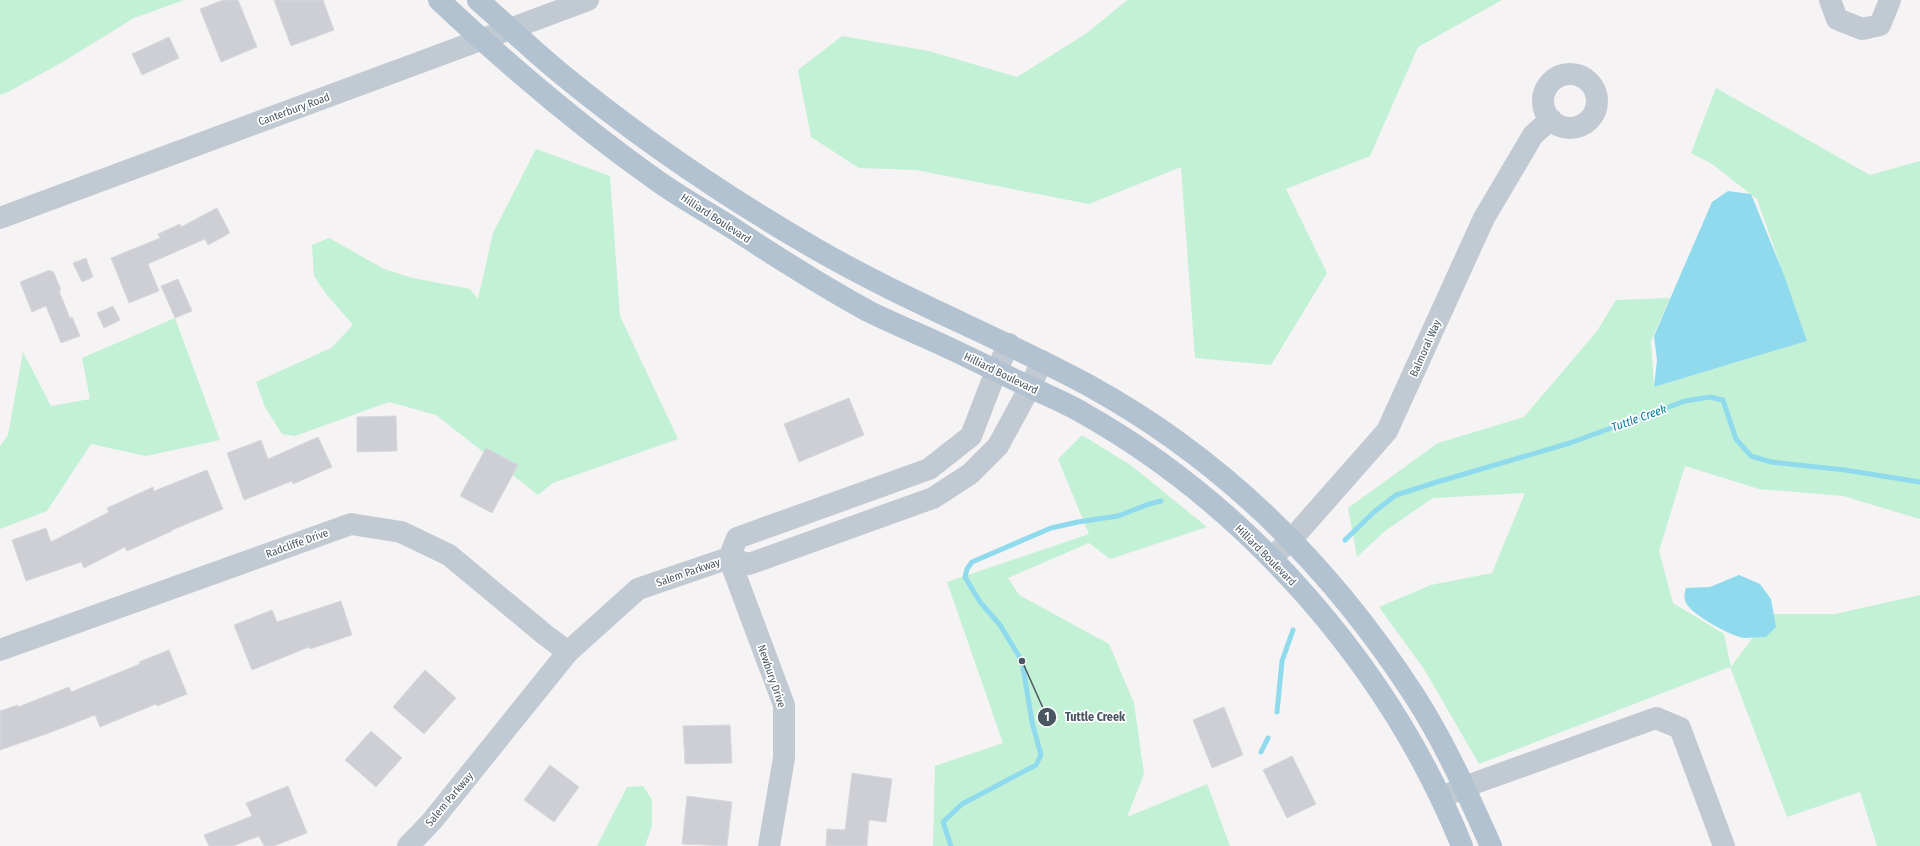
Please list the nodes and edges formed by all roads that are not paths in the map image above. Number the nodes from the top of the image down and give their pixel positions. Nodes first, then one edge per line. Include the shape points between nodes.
1 (439, 0) edge
2 (478, 0) edge
3 (588, 0) edge
4 (1830, 0) edge
5 (1890, 0) edge
6 (511, 29) junction
7 (482, 40) junction
8 (1551, 119) dead end
9 (0, 218) edge
10 (1009, 344) junction
11 (1042, 361) junction
12 (996, 370) junction
13 (1030, 387) junction
14 (1291, 540) junction
15 (729, 558) junction
16 (1271, 558) junction
17 (0, 650) edge
18 (568, 652) junction
19 (1464, 787) junction
20 (1441, 798) junction
21 (408, 846) edge
22 (769, 846) edge
23 (1462, 846) edge
24 (1491, 846) edge
25 (1724, 846) edge

1 - 7 main road, Hilliard Boulevard
2 - 6 main road
3 - 6 street, Canterbury Road
4 - 5 street via 1837,19 1862,28 1880,25
6 - 7 street, Canterbury Road
6 - 10 main road via 610,112 707,182 754,212 864,277
7 - 9 street, Canterbury Road
7 - 12 main road, Hilliard Boulevard via 549,99 660,183 789,265 868,311
8 - 14 street, Balmoral Way via 1533,135 1484,218 1387,431
10 - 11 main road
10 - 12 street, Salem Parkway
11 - 13 street
11 - 14 main road via 1136,413 1171,437 1217,472
12 - 13 main road, Hilliard Boulevard
12 - 15 street, Salem Parkway via 971,436 929,468 737,538
13 - 15 street via 998,446 970,474 933,498 749,564
13 - 16 main road, Hilliard Boulevard via 1083,413 1162,464 1200,493
14 - 16 street, Balmoral Way
14 - 19 main road via 1323,573 1382,648 1442,742
15 - 18 street, Salem Parkway via 638,589
15 - 22 street, Newbury Drive via 784,705 784,758
16 - 20 main road, Hilliard Boulevard via 1303,592 1377,686 1403,725
17 - 18 street, Radcliffe Drive via 351,524 401,532 449,555
18 - 21 street, Salem Parkway via 432,821
19 - 20 street
19 - 24 main road
19 - 25 street via 1656,718 1680,728
20 - 23 main road, Hilliard Boulevard

